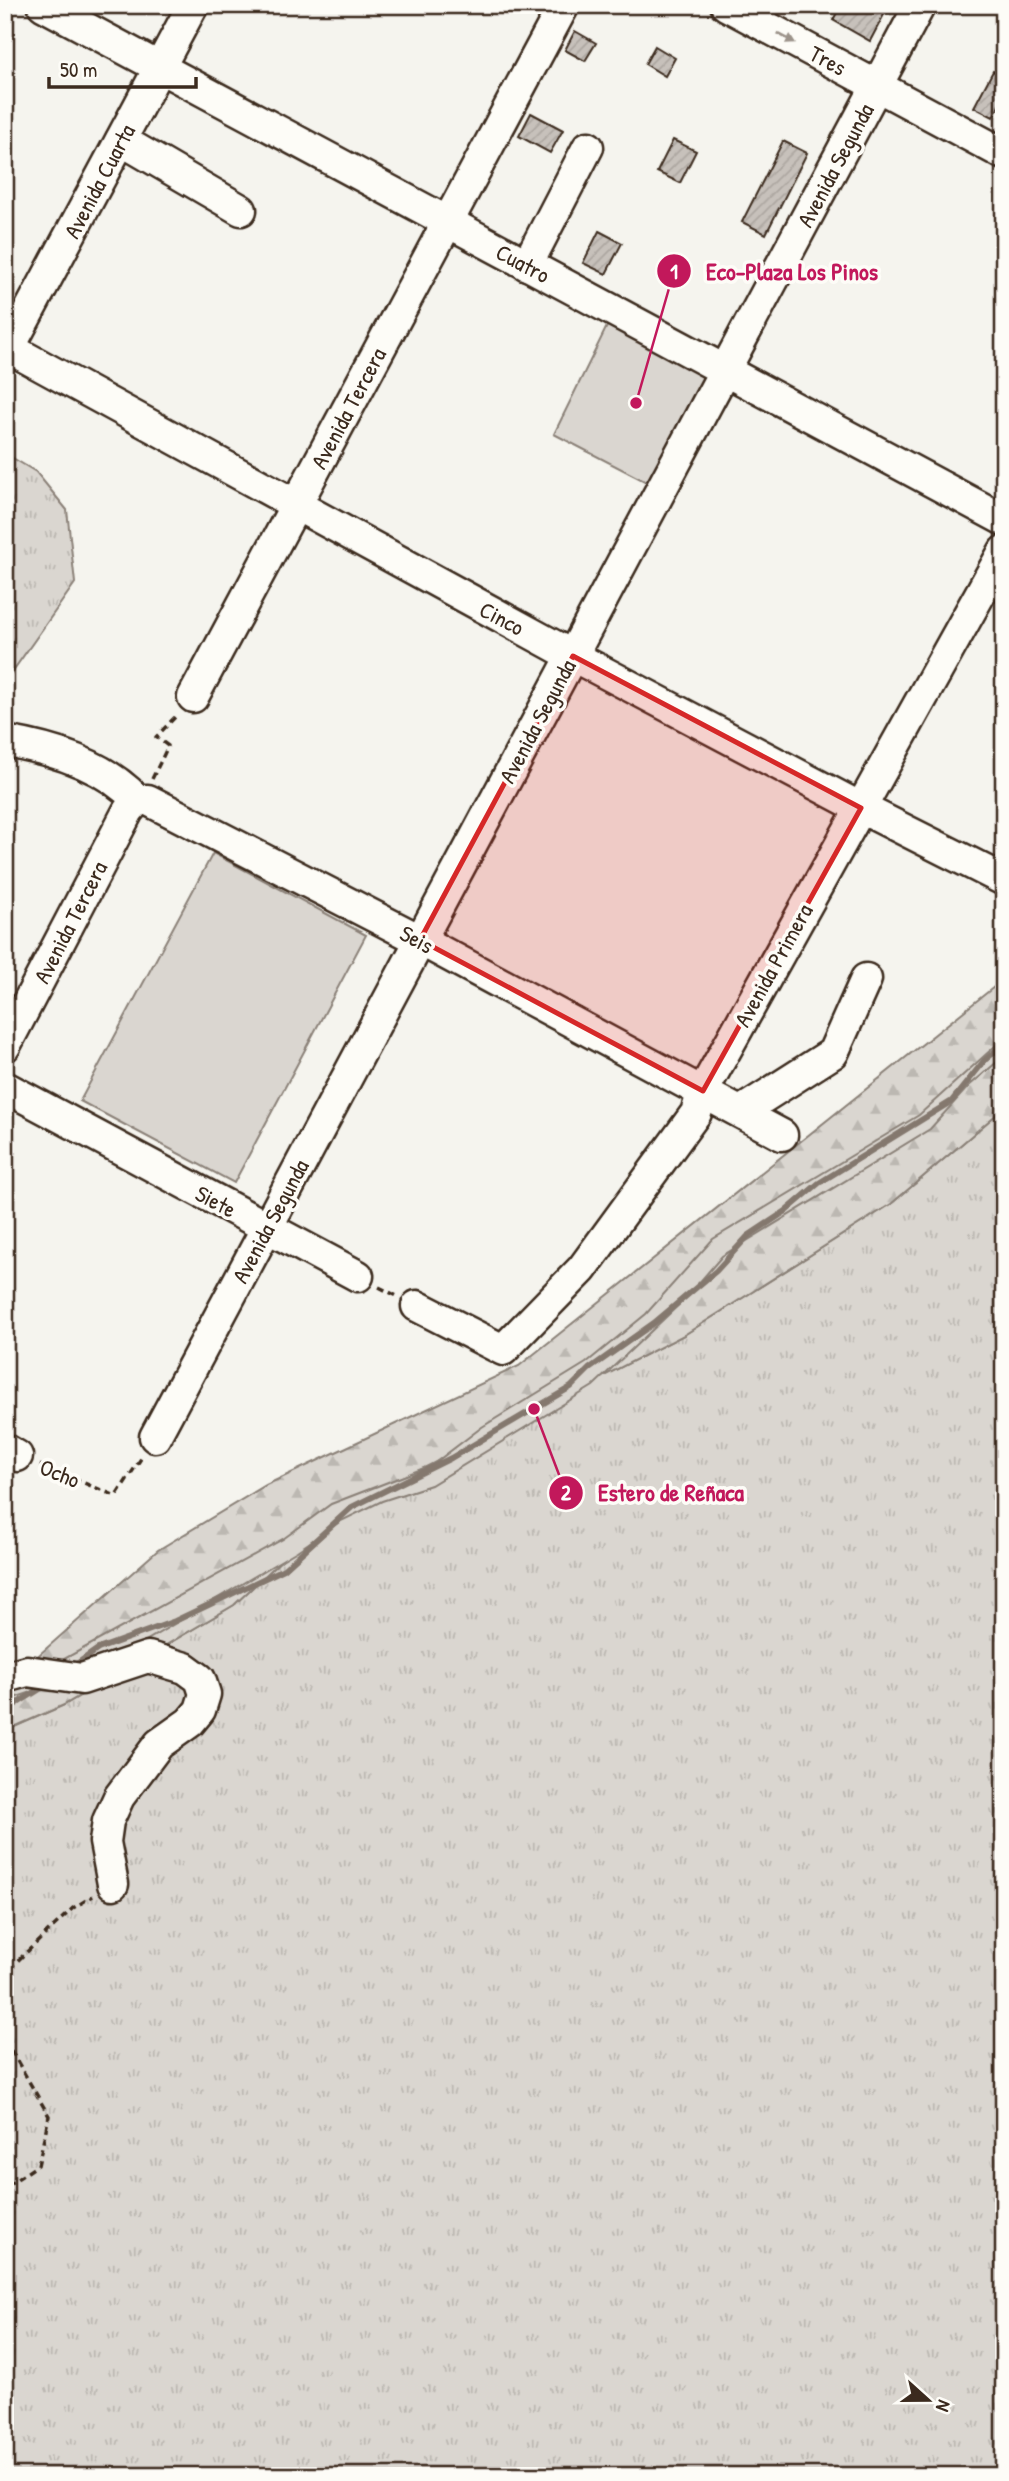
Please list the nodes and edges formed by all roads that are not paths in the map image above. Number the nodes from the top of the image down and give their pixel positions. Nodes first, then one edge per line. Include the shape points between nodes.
1 (43, 5) edge
2 (193, 5) edge
3 (564, 5) edge
4 (726, 5) edge
5 (920, 5) edge
6 (159, 68) junction
7 (877, 86) junction
8 (121, 139) junction
9 (588, 148) dead end
10 (1004, 154) edge
11 (241, 210) dead end
12 (447, 222) junction
13 (527, 265) junction
14 (7, 350) edge
15 (725, 371) junction
16 (295, 507) junction
17 (1004, 520) edge
18 (1004, 551) edge
19 (573, 656) junction
20 (193, 697) road end
21 (5, 741) edge
22 (140, 799) junction
23 (861, 808) junction
24 (1004, 880) edge
25 (420, 940) junction
26 (866, 979) dead end
27 (5, 1046) edge
28 (5, 1087) edge
29 (703, 1091) junction
30 (742, 1111) junction
31 (782, 1135) dead end
32 (267, 1228) junction
33 (358, 1276) road end
34 (417, 1306) road end
35 (155, 1437) road end
36 (5, 1677) edge
37 (113, 1884) road end

1 - 6 street, Cuatro
2 - 6 street, Avenida Cuarta
3 - 12 street, Avenida Tercera
4 -> 7 street, Tres
5 - 7 street, Avenida Segunda
6 - 8 street, Avenida Cuarta
6 - 12 street, Cuatro
7 - 10 street, Tres
7 - 15 street, Avenida Segunda
8 - 11 street
8 - 14 street, Avenida Cuarta
9 - 13 street
12 - 13 street, Cuatro
12 - 16 street, Avenida Tercera
13 - 15 street, Cuatro
14 - 16 street, Cinco
15 - 17 street, Cuatro
15 - 19 street, Avenida Segunda
16 - 19 street, Cinco
16 - 20 street, Avenida Tercera
18 - 23 street, Avenida Primera
19 - 23 street, Cinco
19 - 25 street, Avenida Segunda
21 - 22 street, Seis via 52,750 115,780
22 - 25 street, Seis
22 - 27 street, Avenida Tercera via 128,811
23 - 24 street, Cinco
23 - 29 street, Avenida Primera
25 - 29 street, Seis
25 - 32 street, Avenida Segunda
26 - 30 street via 833,1053
28 - 32 street, Siete
29 - 30 street, Seis
29 - 34 street, Avenida Primera via 696,1113 582,1269 503,1350
30 - 31 street, Seis
32 - 33 street, Siete
32 - 35 street, Avenida Segunda
36 - 37 street via 27,1671 82,1679 148,1657 185,1668 200,1679 205,1694 200,1710 159,1744 108,1821 104,1842

